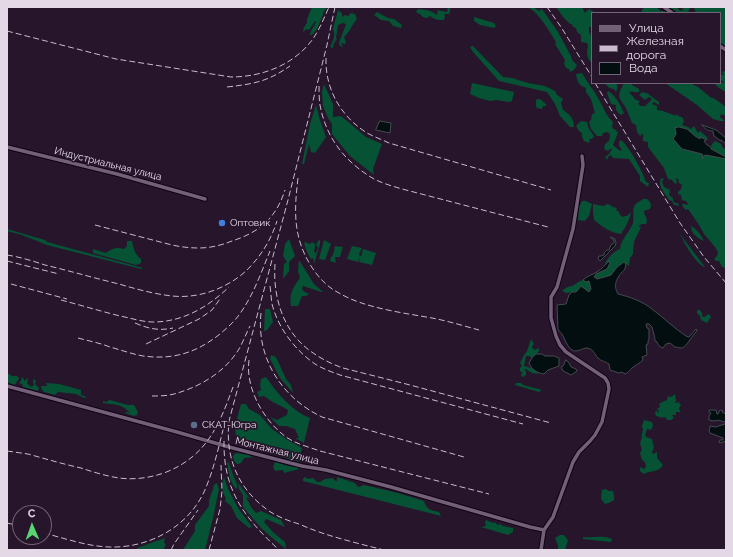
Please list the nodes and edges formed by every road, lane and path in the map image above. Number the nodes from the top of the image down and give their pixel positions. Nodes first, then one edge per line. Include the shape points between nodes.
1 (7, 148) edge
2 (582, 156) dead end
3 (205, 199) dead end
4 (7, 386) edge
5 (544, 530) junction
6 (541, 550) edge

1 - 3 street, Индустриальная улица via 117,174
2 - 5 street via 574,229 557,287 551,297 552,318 560,345 566,352 605,378 609,389 602,422 573,462 553,517
4 - 5 street, Монтажная улица
5 - 6 street

